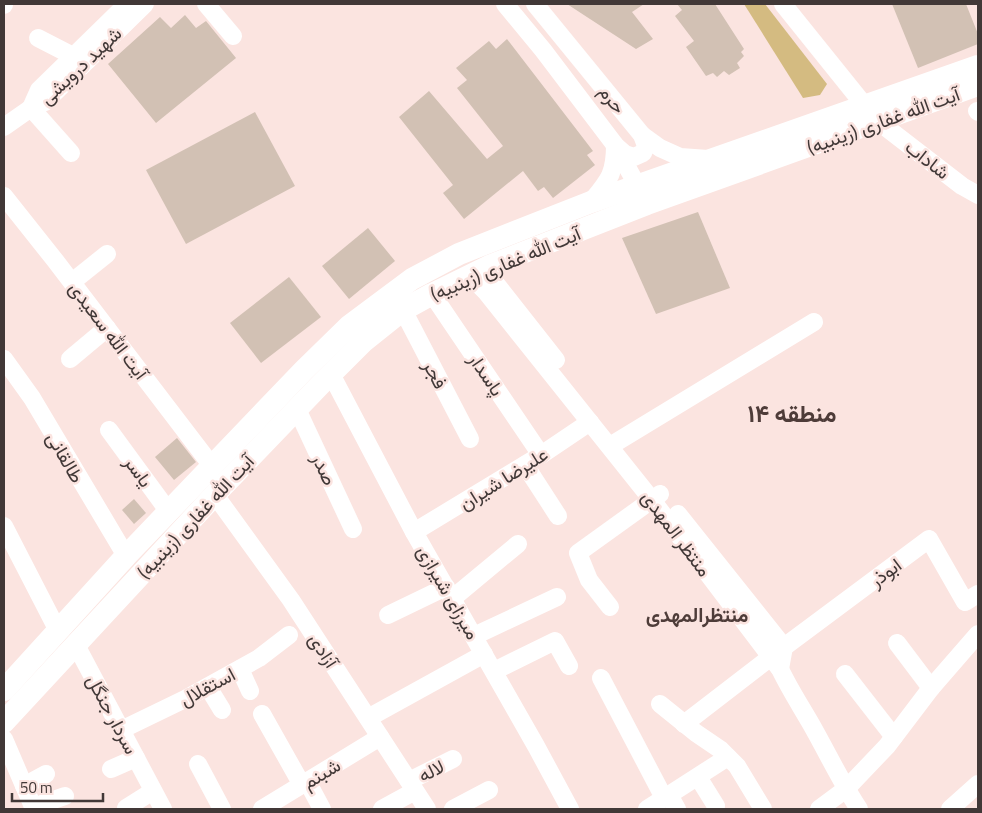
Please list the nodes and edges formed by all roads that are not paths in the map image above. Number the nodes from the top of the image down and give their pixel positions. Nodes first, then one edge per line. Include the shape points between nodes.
1 (145, 4) edge
2 (505, 4) edge
3 (536, 4) edge
4 (783, 4) edge
5 (120, 6) edge
6 (214, 6) edge
7 (233, 36) dead end
8 (38, 38) dead end
9 (73, 56) junction
10 (978, 66) edge
11 (978, 85) edge
12 (31, 108) junction
13 (872, 114) junction
14 (4, 126) edge
15 (642, 135) junction
16 (614, 145) junction
17 (70, 153) dead end
18 (713, 159) junction
19 (642, 195) junction
20 (978, 195) edge
21 (591, 202) junction
22 (7, 206) edge
23 (107, 254) dead end
24 (490, 281) junction
25 (72, 282) junction
26 (432, 294) junction
27 (403, 310) junction
28 (814, 322) dead end
29 (107, 328) junction
30 (4, 359) edge
31 (70, 359) dead end
32 (331, 374) junction
33 (297, 409) junction
34 (590, 422) junction
35 (109, 430) dead end
36 (470, 438) dead end
37 (614, 443) junction
38 (541, 455) junction
39 (524, 465) junction
40 (212, 466) junction
41 (215, 495) junction
42 (657, 496) junction
43 (169, 512) junction
44 (558, 516) dead end
45 (4, 526) edge
46 (353, 529) dead end
47 (414, 532) junction
48 (518, 544) dead end
49 (131, 552) junction
50 (152, 562) junction
51 (116, 584) junction
52 (450, 592) junction
53 (978, 594) edge
54 (557, 597) dead end
55 (610, 607) dead end
56 (388, 615) dead end
57 (58, 631) junction
58 (289, 635) dead end
59 (474, 636) junction
60 (897, 643) dead end
61 (975, 643) edge
62 (76, 645) junction
63 (484, 654) junction
64 (779, 658) junction
65 (569, 666) dead end
66 (240, 669) junction
67 (494, 672) junction
68 (845, 674) dead end
69 (602, 678) dead end
70 (208, 687) junction
71 (931, 688) junction
72 (4, 690) edge
73 (250, 691) dead end
74 (660, 704) dead end
75 (222, 710) dead end
76 (262, 714) dead end
77 (368, 718) junction
78 (4, 722) edge
79 (684, 724) junction
80 (121, 730) junction
81 (894, 736) junction
82 (380, 737) junction
83 (4, 739) edge
84 (728, 757) junction
85 (136, 758) junction
86 (453, 759) dead end
87 (198, 764) dead end
88 (111, 769) dead end
89 (46, 774) dead end
90 (698, 777) junction
91 (304, 783) junction
92 (978, 784) edge
93 (24, 786) junction
94 (412, 786) junction
95 (846, 789) junction
96 (154, 790) junction
97 (489, 790) dead end
98 (65, 796) dead end
99 (670, 801) edge
100 (716, 806) dead end
101 (34, 808) edge
102 (126, 808) edge
103 (164, 809) edge
104 (222, 809) edge
105 (262, 809) edge
106 (322, 809) edge
107 (382, 809) edge
108 (427, 809) edge
109 (453, 809) edge
110 (570, 809) edge
111 (647, 809) edge
112 (763, 809) edge
113 (819, 809) edge
114 (859, 809) edge
115 (950, 809) edge

1 - 12 street, شهید درویشی via 45,102
2 - 16 street, حرم
3 - 15 street, حرم
4 - 13 street, شاداب
5 - 9 street, شهید درویشی
6 - 7 street
8 - 9 street
9 - 12 street, شهید درویشی via 39,90
10 - 13 main road, آیت الله غفاری (زینبیه)
11 - 13 main road, آیت الله غفاری (زینبیه)
12 - 14 street
12 - 17 street
13 - 18 main road, آیت الله غفاری (زینبیه)
13 - 19 main road, آیت الله غفاری (زینبیه)
13 - 20 street, شاداب via 962,186
15 - 16 street via 646,146 643,153 634,157
15 - 18 street, حرم via 680,157
16 - 19 street
16 - 21 street, حرم via 615,162 609,180
18 - 19 main road, آیت الله غفاری (زینبیه)
19 - 21 main road, آیت الله غفاری (زینبیه)
19 - 24 main road, آیت الله غفاری (زینبیه)
21 - 40 main road, آیت الله غفاری (زینبیه) via 459,254 412,279 349,326
22 - 25 street, آیت الله سعیدی
23 - 25 street
24 - 26 main road, آیت الله غفاری (زینبیه) via 468,276
24 - 34 street, منتظر المهدی
24 - 37 street
25 - 29 street, آیت الله سعیدی
26 - 27 main road, آیت الله غفاری (زینبیه)
26 - 38 street, پاسدار
27 - 32 main road, آیت الله غفاری (زینبیه) via 363,342
27 - 36 street, فجر
28 - 37 street
29 - 31 street
29 - 40 street, آیت الله سعیدی
30 - 49 street, طالقانی
32 - 33 main road, آیت الله غفاری (زینبیه)
32 - 47 street, میرزای شیرازی
33 - 41 main road, آیت الله غفاری (زینبیه)
33 - 46 street, صدر
34 - 37 street, منتظر المهدی
34 - 38 street, علیرضا شیران
35 - 43 street, یاسر
37 - 42 street, منتظر المهدی
38 - 39 street, علیرضا شیران
39 - 44 street
39 - 47 street, علیرضا شیران
40 - 43 main road, آیت الله غفاری (زینبیه)
41 - 50 main road, آیت الله غفاری (زینبیه)
41 - 77 street, آزادی via 291,600
42 - 55 street via 578,554 589,580
42 - 64 street, منتظر المهدی
43 - 49 main road, آیت الله غفاری (زینبیه)
45 - 57 street
47 - 52 street, میرزای شیرازی
48 - 52 street
49 - 50 main road
49 - 51 main road, آیت الله غفاری (زینبیه)
50 - 51 main road, آیت الله غفاری (زینبیه)
51 - 57 main road, آیت الله غفاری (زینبیه)
51 - 62 main road, آیت الله غفاری (زینبیه)
52 - 56 street
52 - 59 street, میرزای شیرازی
53 - 64 street, ابوذر via 965,602 929,540
54 - 59 street
57 - 72 main road, آیت الله غفاری (زینبیه)
58 - 66 street, استقلال
59 - 63 street, میرزای شیرازی
60 - 71 street
61 - 71 street
62 - 78 main road, آیت الله غفاری (زینبیه)
62 - 80 street, سردار جنگل
63 - 67 street, میرزای شیرازی
63 - 77 street
64 - 79 street
64 - 95 street, منتظر المهدی via 790,690
65 - 67 street via 555,642
66 - 70 street, استقلال
66 - 73 street
67 - 110 street, میرزای شیرازی
68 - 81 street
69 - 99 street
70 - 75 street
70 - 80 street, استقلال
71 - 81 street
74 - 79 street
76 - 91 street
77 - 82 street, آزادی
79 - 84 street
80 - 85 street, سردار جنگل
81 - 95 street
82 - 91 street, شبنم
82 - 94 street, آزادی
83 - 93 street
84 - 90 street
84 - 112 street
85 - 88 street
85 - 96 street, سردار جنگل
86 - 94 street, لاله
87 - 104 street
89 - 93 street
90 - 99 street
90 - 100 street
91 - 105 street, شبنم
91 - 106 street
92 - 115 street
93 - 101 street
94 - 107 street
94 - 108 street, آزادی
95 - 113 street
95 - 114 street, منتظر المهدی
96 - 102 street
96 - 103 street, سردار جنگل
97 - 109 street
98 - 101 street
99 - 111 street

